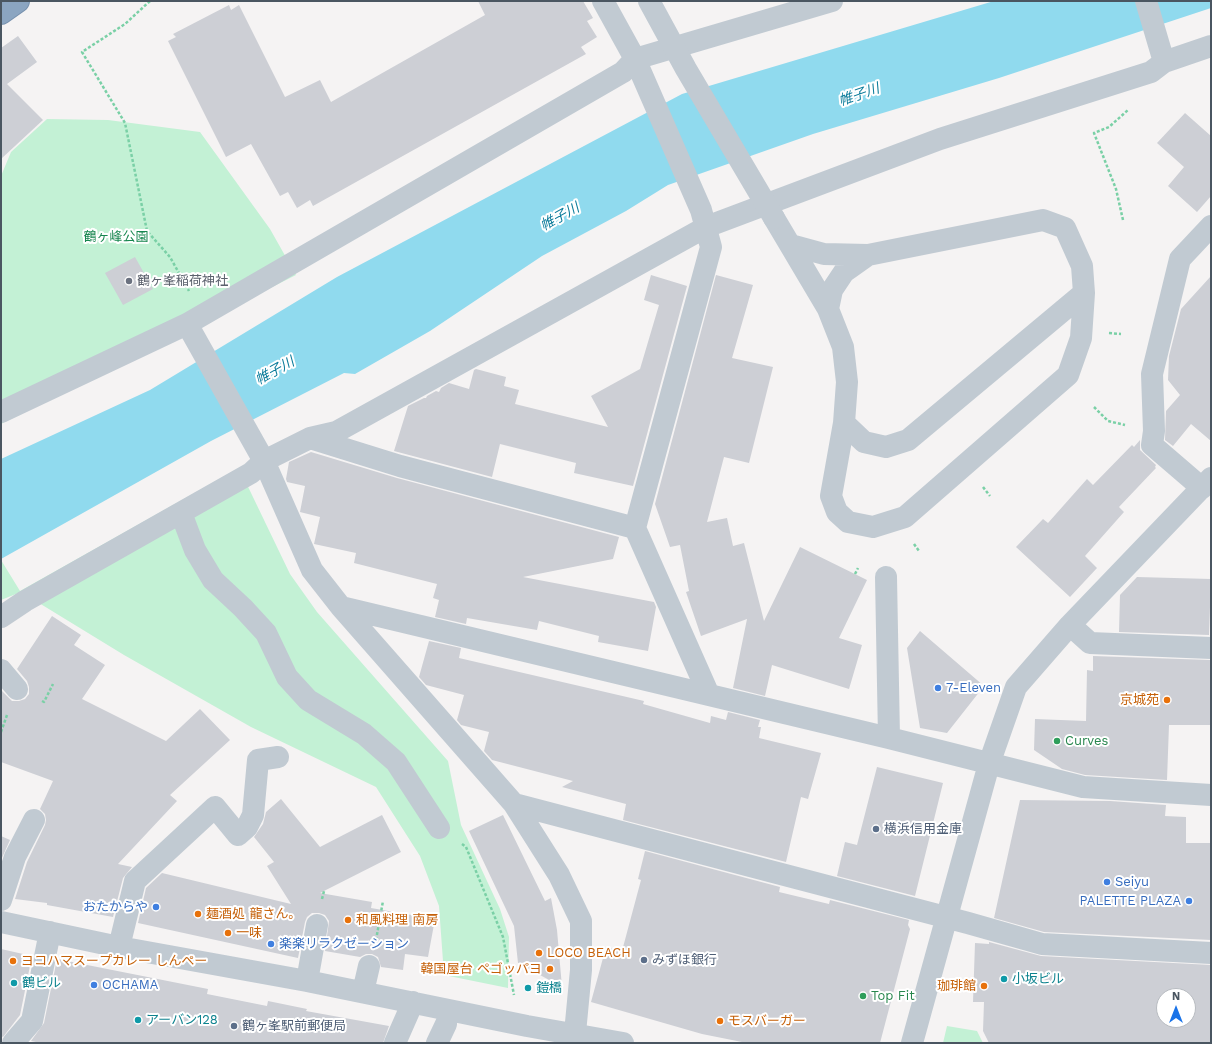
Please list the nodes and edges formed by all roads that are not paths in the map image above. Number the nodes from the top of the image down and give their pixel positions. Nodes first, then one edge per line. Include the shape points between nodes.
1 (18, 1) edge
2 (603, 1) edge
3 (649, 1) edge
4 (832, 1) edge
5 (1146, 1) edge
6 (1, 13) edge
7 (1211, 46) edge
8 (1162, 54) junction
9 (635, 59) junction
10 (703, 219) junction
11 (1211, 226) edge
12 (791, 245) junction
13 (868, 255) junction
14 (1084, 293) junction
15 (828, 309) junction
16 (194, 325) junction
17 (1, 412) edge
18 (844, 423) junction
19 (310, 438) junction
20 (261, 456) junction
21 (1207, 483) edge
22 (180, 513) junction
23 (635, 528) junction
24 (886, 577) dead end
25 (341, 607) junction
26 (3, 612) edge
27 (1070, 625) junction
28 (1211, 648) edge
29 (1, 670) edge
30 (17, 689) dead end
31 (709, 695) junction
32 (889, 738) junction
33 (278, 757) dead end
34 (989, 764) junction
35 (1211, 795) edge
36 (514, 804) junction
37 (34, 820) dead end
38 (439, 828) road end
39 (1, 900) edge
40 (946, 918) junction
41 (1, 922) edge
42 (317, 925) dead end
43 (50, 932) junction
44 (119, 947) junction
45 (1211, 953) edge
46 (369, 966) road end
47 (307, 981) junction
48 (363, 992) junction
49 (413, 1002) junction
50 (575, 1033) junction
51 (523, 1034) edge
52 (13, 1043) edge
53 (395, 1043) edge
54 (623, 1043) edge
55 (912, 1043) edge

1 - 6 highway
2 - 9 street
3 - 12 street, bridge via 686,69
4 - 9 street
5 - 8 street
7 - 8 street
8 - 10 street via 1151,72 940,139
9 - 10 street
9 - 16 street via 623,72
10 - 19 street via 336,432
10 - 23 street via 711,247
11 - 21 street via 1180,258 1152,374 1152,445
12 - 13 street via 824,254
12 - 15 street
13 - 14 street via 1043,220 1065,228 1082,266
13 - 15 street via 844,272 832,290
14 - 18 street via 908,440 886,446 864,442
14 - 18 street via 1081,338 1068,375 905,518 873,527 848,522 837,512 831,496
15 - 18 street via 843,347 847,382
16 - 17 street
16 - 20 street
19 - 20 street
19 - 23 street via 400,466
20 - 22 street via 251,472
20 - 25 street via 312,570
21 - 27 street
22 - 26 street
22 - 38 street via 195,550 213,580 244,608 266,633 287,677 308,700 364,734 396,762
23 - 31 street
24 - 32 street
25 - 31 street
25 - 36 street
27 - 28 street via 1090,643
27 - 34 street via 1016,687
29 - 30 street
31 - 32 street
32 - 34 street
33 - 44 street via 258,760 253,815 247,827 238,835 215,807 135,881
34 - 35 street via 1083,787
34 - 40 street
36 - 40 street
36 - 50 street via 559,875 581,921 581,970
37 - 39 street via 15,857
40 - 45 street via 1042,944
40 - 55 street
41 - 43 street
42 - 47 street
43 - 44 street
43 - 52 street via 32,1021
44 - 47 street
46 - 48 street
47 - 48 street
48 - 49 street
49 - 51 street
49 - 53 street
50 - 51 street
50 - 54 street

